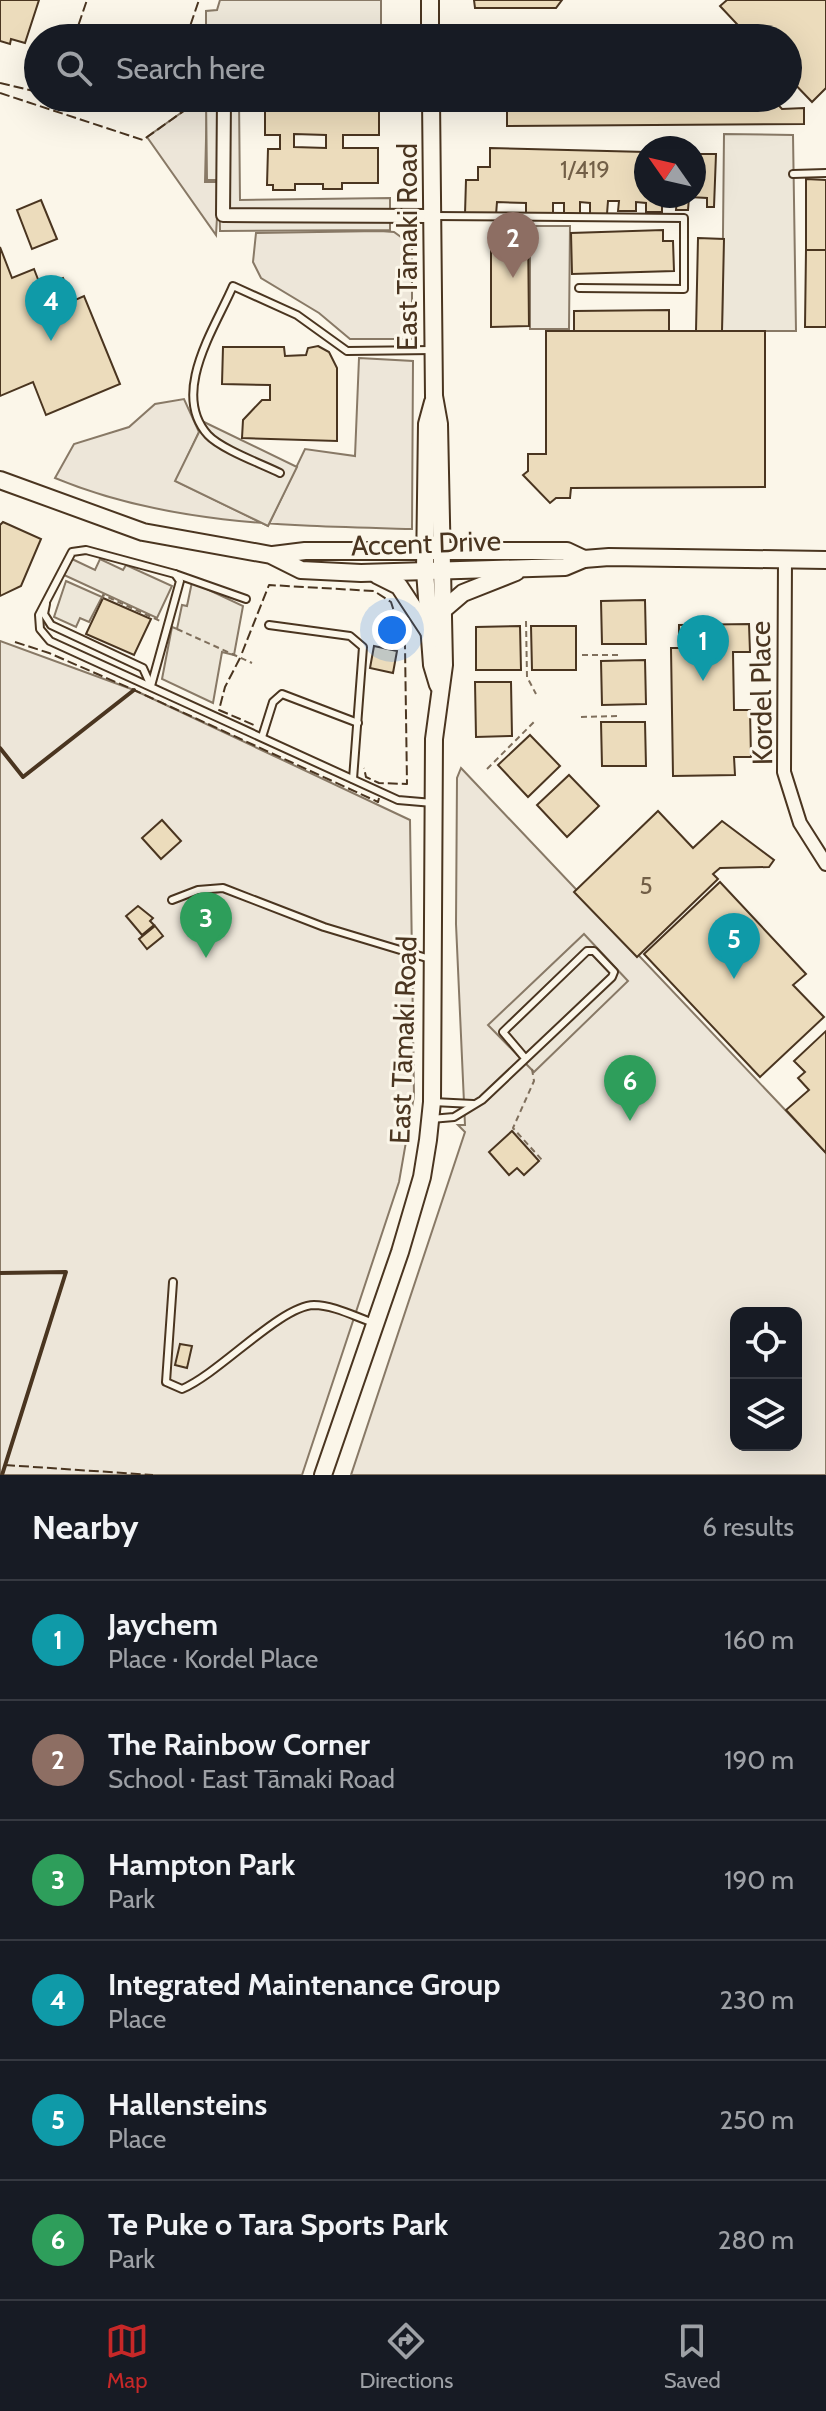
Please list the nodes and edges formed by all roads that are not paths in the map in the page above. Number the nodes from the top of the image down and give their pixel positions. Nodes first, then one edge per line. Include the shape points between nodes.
1 (430, 0) edge
2 (430, 24) edge
3 (224, 112) edge
4 (431, 112) edge
5 (826, 173) edge
6 (793, 174) dead end
7 (430, 216) junction
8 (579, 288) dead end
9 (433, 350) junction
10 (280, 473) dead end
11 (0, 480) edge
12 (433, 551) junction
13 (271, 555) junction
14 (584, 559) junction
15 (785, 559) junction
16 (826, 560) edge
17 (529, 566) junction
18 (433, 570) junction
19 (361, 573) junction
20 (175, 574) junction
21 (246, 599) dead end
22 (46, 601) junction
23 (442, 611) junction
24 (269, 625) dead end
25 (431, 634) junction
26 (151, 686) junction
27 (438, 687) junction
28 (358, 723) junction
29 (262, 737) junction
30 (353, 779) junction
31 (434, 803) junction
32 (826, 864) edge
33 (172, 900) dead end
34 (433, 959) junction
35 (525, 1058) junction
36 (432, 1102) junction
37 (473, 1104) junction
38 (430, 1119) junction
39 (173, 1282) dead end
40 (374, 1323) junction
41 (323, 1475) edge

1 - 2 main road
3 - 7 street via 223,215
4 - 7 main road, East Tāmaki Road
5 - 6 lane
7 - 8 lane via 684,218 684,289
7 - 9 main road, East Tāmaki Road
9 - 10 lane via 347,351 297,315 233,286 191,394 209,437
9 - 12 main road, East Tāmaki Road via 434,396 427,424
11 - 13 main road, Accent Drive via 143,532
12 - 13 main road, Accent Drive
12 - 14 main road, Accent Drive via 567,551
12 - 18 main road, East Tāmaki Road
13 - 19 main road, Accent Drive via 301,570
14 - 15 main road, Accent Drive
14 - 17 main road, Accent Drive via 565,567
15 - 16 main road, Accent Drive
15 - 32 street, Kordel Place via 784,772 800,823
17 - 18 main road, Accent Drive
17 - 23 main road via 463,593
18 - 19 main road, Accent Drive
18 - 23 main road, East Tāmaki Road
18 - 25 main road, East Tāmaki Road
19 - 25 main road via 399,586
20 - 21 lane
20 - 22 lane via 76,551
20 - 26 lane via 181,588
22 - 26 lane via 44,614 51,625 143,668
22 - 26 lane via 38,622 46,637
23 - 27 main road, East Tāmaki Road via 444,665
24 - 28 lane via 345,635 360,642 365,654
25 - 27 main road, East Tāmaki Road
26 - 29 lane
27 - 31 main road, East Tāmaki Road
28 - 29 lane via 282,694 273,702
28 - 30 lane
29 - 30 lane
30 - 31 lane via 398,800
31 - 34 main road, East Tāmaki Road
33 - 34 lane via 211,887 236,891 324,927
34 - 36 main road, East Tāmaki Road
35 - 35 lane via 503,1032 587,951 594,951 614,972 612,977
35 - 37 lane
36 - 37 lane
36 - 38 main road, East Tāmaki Road
37 - 38 lane via 454,1117
38 - 40 main road, East Tāmaki Road via 422,1177
39 - 40 lane via 165,1372 166,1382 182,1389 200,1382 304,1306 318,1305
40 - 41 main road, East Tāmaki Road

